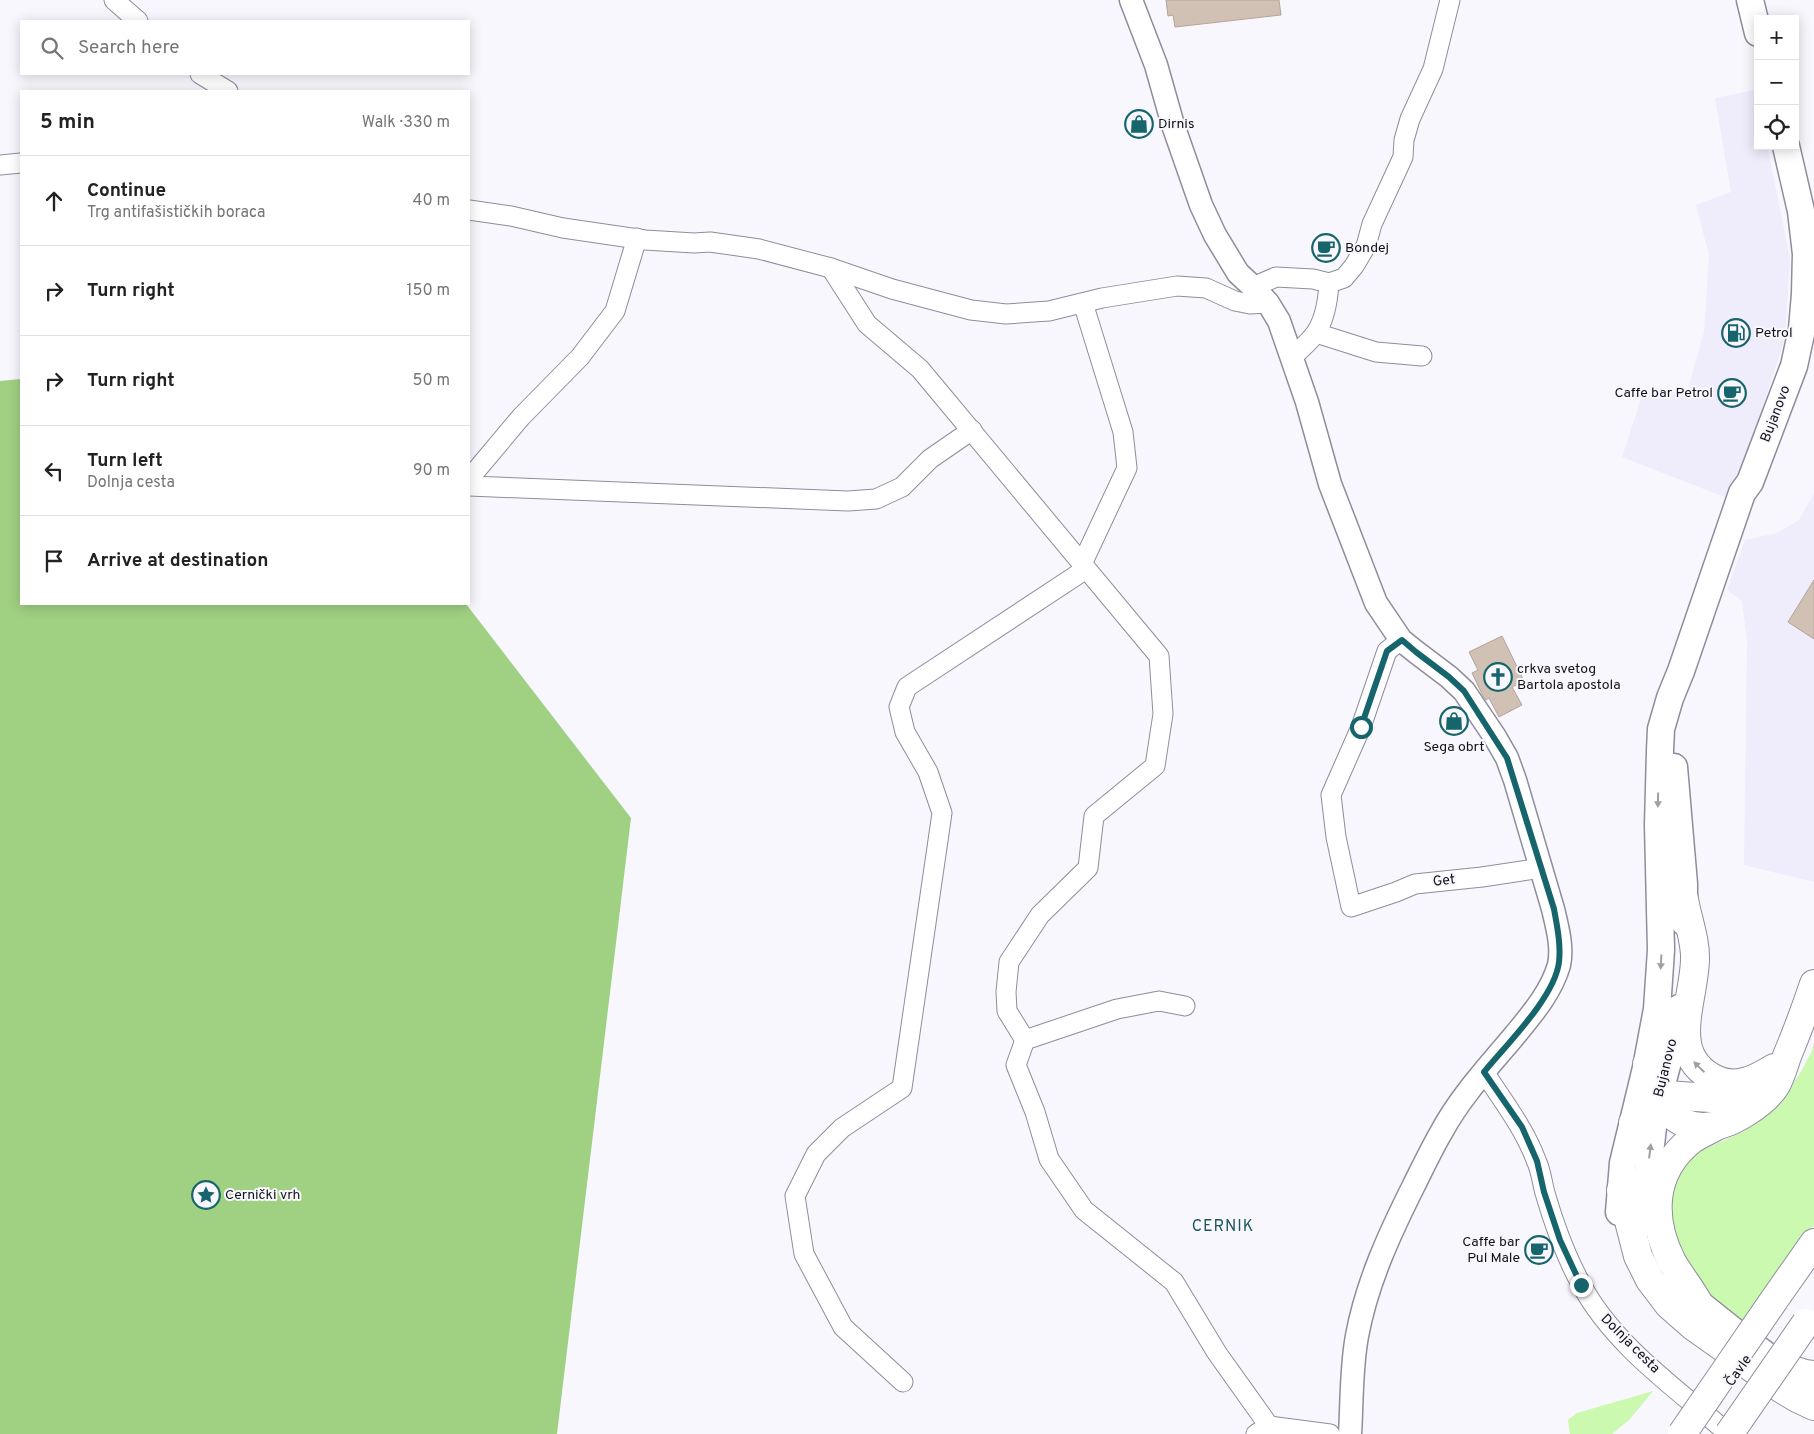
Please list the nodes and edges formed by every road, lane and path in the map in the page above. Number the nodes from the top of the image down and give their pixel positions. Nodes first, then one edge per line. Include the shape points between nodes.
1 (114, 0) edge
2 (1131, 0) edge
3 (1450, 0) edge
4 (1750, 0) edge
5 (1754, 16) edge
6 (137, 20) edge
7 (202, 75) edge
8 (226, 90) edge
9 (1787, 150) edge
10 (20, 164) edge
11 (0, 165) edge
12 (470, 210) edge
13 (637, 238) junction
14 (831, 268) junction
15 (1329, 283) junction
16 (1260, 295) junction
17 (1082, 303) junction
18 (1316, 333) junction
19 (1422, 356) dead end
20 (1292, 357) junction
21 (972, 430) junction
22 (470, 478) edge
23 (470, 486) edge
24 (1084, 566) junction
25 (1402, 640) junction
26 (1681, 671) junction
27 (1541, 868) junction
28 (1684, 899) junction
29 (1814, 984) edge
30 (1185, 1006) dead end
31 (1800, 1026) junction
32 (1026, 1040) junction
33 (1647, 1064) junction
34 (1774, 1068) junction
35 (1484, 1072) junction
36 (1658, 1099) junction
37 (1633, 1123) junction
38 (1718, 1126) junction
39 (1621, 1190) junction
40 (1814, 1243) edge
41 (1814, 1266) edge
42 (1699, 1304) junction
43 (1779, 1304) junction
44 (1811, 1323) edge
45 (1784, 1367) junction
46 (1814, 1375) edge
47 (904, 1382) dead end
48 (1814, 1390) edge
49 (1814, 1406) edge
50 (1814, 1420) edge
51 (1262, 1430) edge
52 (1330, 1434) edge
53 (1350, 1434) edge
54 (1682, 1434) edge
55 (1694, 1434) edge
56 (1729, 1434) edge
57 (1744, 1434) edge

1 - 6 street
2 - 16 street via 1156,65 1201,205 1238,273
3 - 15 street via 1433,69 1410,119 1403,157 1372,224 1366,246 1344,278
4 - 5 main road
7 - 8 street
9 - 26 main road, Bujanovo via 1801,211 1806,254 1802,329 1794,366 1750,482 1742,492
10 - 11 street
12 - 13 street
13 - 14 street via 730,244
13 - 22 street via 615,311 580,357 521,417
14 - 17 street via 970,310 1024,313
14 - 21 street via 867,324 920,369
15 - 16 street via 1276,277
15 - 18 street via 1328,298
16 - 17 street via 1250,304 1206,288 1177,286
16 - 20 street via 1279,321
17 - 24 street via 1123,432 1127,468
18 - 19 street via 1376,352
18 - 20 street
20 - 25 street via 1330,484 1368,584 1376,603
21 - 23 street via 930,459 902,488 876,499 848,501
21 - 24 street
24 - 32 street via 1159,656 1163,714 1156,766 1094,816 1088,868 1040,915 1009,962 1007,1010
24 - 47 street via 907,687 899,708 905,732 928,772 942,814 902,1088 842,1128 816,1154 795,1196 804,1254 842,1327
25 - 27 street via 1464,691 1507,758
25 - 27 street, Get via 1387,651 1361,727 1331,795 1351,907 1416,884
26 - 28 main road, Bujanovo via 1674,730 1674,769
26 -> 33 main road, Bujanovo via 1670,698 1661,736 1658,824 1661,957 1657,1009
27 - 35 street via 1559,933 1559,963 1552,984 1539,1005
34 -> 28 highway via 1751,1081 1731,1084 1703,1072 1690,1056 1685,1033 1695,960
28 - 36 main road, Bujanovo via 1681,991 1674,1043
29 - 31 highway
30 - 32 street via 1159,1001 1117,1010
31 - 34 highway
31 - 38 highway via 1770,1092 1744,1114
32 - 51 street via 1016,1065 1049,1158 1084,1210 1174,1282
33 - 36 highway via 1650,1086
33 - 37 main road, Bujanovo
34 - 36 highway via 1760,1086 1733,1098 1668,1094
35 - 53 street via 1442,1130 1374,1274 1357,1337
35 - 56 street, Dolnja cesta via 1522,1127 1537,1161 1560,1240 1581,1285 1603,1320 1637,1355
36 - 37 highway
36 - 38 highway via 1671,1116 1682,1122 1702,1127
42 -> 36 main road, Bujanovo via 1669,1276 1654,1250 1646,1218 1647,1180
37 - 39 main road, Bujanovo via 1623,1163
38 - 42 highway via 1692,1140 1673,1161 1662,1180 1657,1202 1658,1225 1665,1246
39 - 49 highway via 1638,1256 1650,1280 1669,1305 1782,1389
39 - 50 main road, Bujanovo via 1620,1227 1625,1248 1645,1290 1665,1313 1696,1339
40 - 43 highway
41 - 43 highway
42 - 45 main road, Bujanovo
43 - 54 highway, bridge
43 - 55 highway, Čavle
44 - 56 highway, Čavle, bridge
44 - 57 highway
45 - 46 highway
45 - 48 main road, Bujanovo
51 - 52 street

